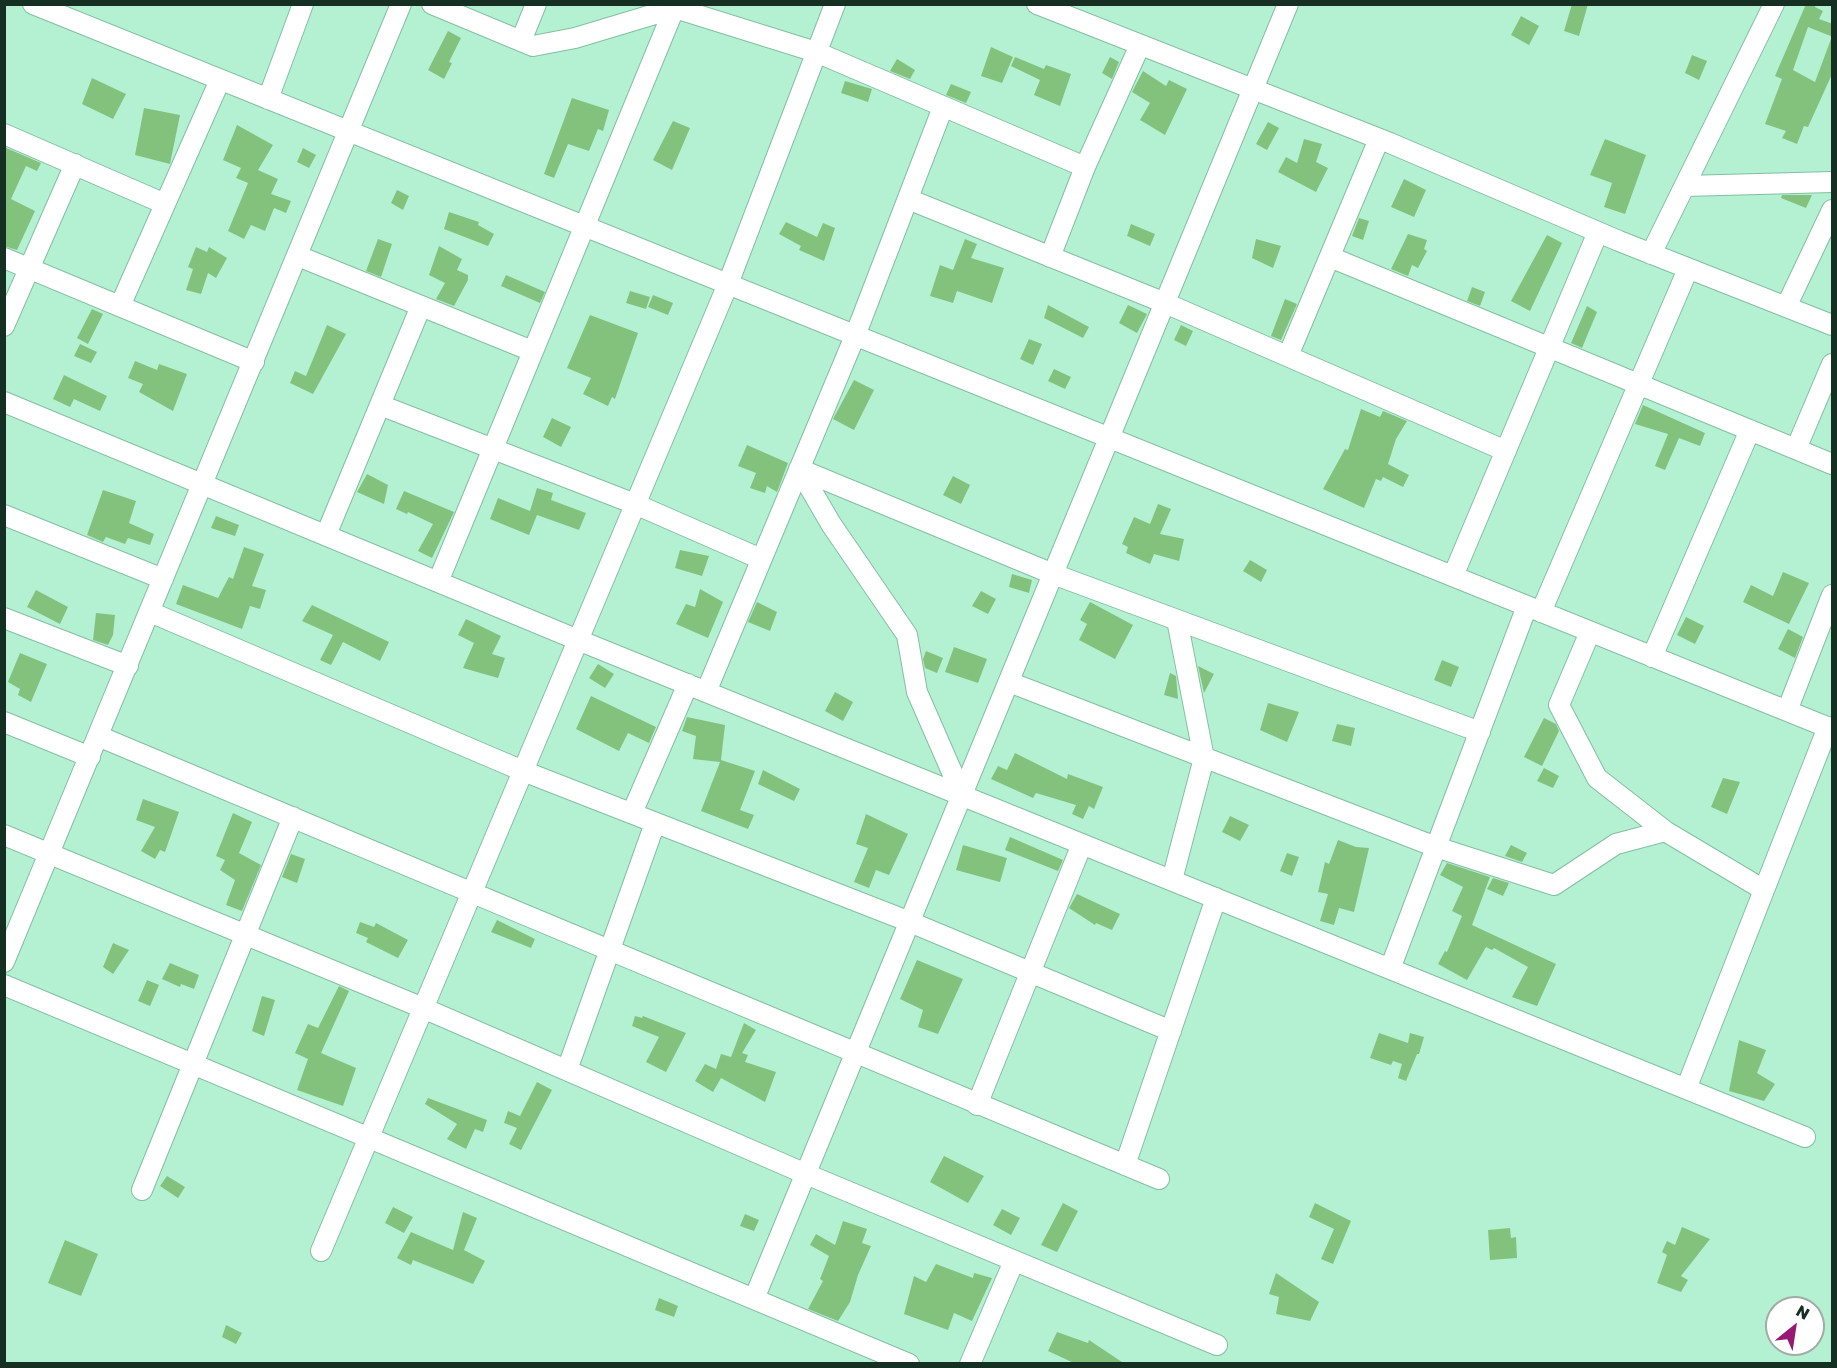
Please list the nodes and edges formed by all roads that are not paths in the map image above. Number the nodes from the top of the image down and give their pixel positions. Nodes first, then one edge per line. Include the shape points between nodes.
1 (33, 4) edge
2 (303, 4) edge
3 (401, 4) edge
4 (432, 4) edge
5 (536, 4) edge
6 (835, 4) edge
7 (1037, 4) edge
8 (1288, 4) edge
9 (1774, 4) edge
10 (676, 6) edge
11 (521, 41) junction
12 (1140, 45) junction
13 (816, 52) junction
14 (220, 80) junction
15 (1253, 90) junction
16 (267, 99) junction
17 (943, 107) junction
18 (349, 132) junction
19 (4, 134) edge
20 (1380, 140) junction
21 (75, 164) junction
22 (1085, 167) junction
23 (1833, 182) edge
24 (1684, 186) junction
25 (908, 199) junction
26 (165, 204) junction
27 (1833, 210) edge
28 (583, 226) junction
29 (1598, 232) junction
30 (1651, 254) junction
31 (298, 256) junction
32 (1050, 256) junction
33 (1330, 257) junction
34 (4, 258) edge
35 (30, 268) junction
36 (1688, 269) junction
37 (728, 284) junction
38 (1165, 303) junction
39 (120, 306) junction
40 (421, 306) junction
41 (1786, 307) junction
42 (1833, 325) edge
43 (4, 326) edge
44 (855, 336) junction
45 (1549, 348) junction
46 (532, 351) junction
47 (1287, 356) junction
48 (254, 362) junction
49 (1833, 364) edge
50 (1639, 384) junction
51 (4, 402) edge
52 (380, 405) junction
53 (1750, 430) junction
54 (1109, 438) junction
55 (492, 449) junction
56 (1796, 449) junction
57 (1506, 451) junction
58 (1833, 464) edge
59 (799, 469) junction
60 (203, 484) junction
61 (635, 504) junction
62 (4, 515) edge
63 (326, 536) junction
64 (761, 559) junction
65 (1053, 574) junction
66 (1453, 576) junction
67 (163, 579) junction
68 (438, 582) junction
69 (1833, 595) edge
70 (1534, 609) junction
71 (150, 612) junction
72 (4, 618) edge
73 (1177, 620) junction
74 (1590, 632) junction
75 (578, 640) junction
76 (1652, 657) junction
77 (128, 666) junction
78 (1009, 682) junction
79 (688, 684) junction
80 (706, 692) junction
81 (1787, 711) junction
82 (4, 722) edge
83 (1830, 728) edge
84 (1480, 732) junction
85 (98, 736) junction
86 (90, 757) junction
87 (1204, 758) junction
88 (523, 771) junction
89 (962, 795) junction
90 (632, 813) junction
91 (293, 817) junction
92 (655, 823) junction
93 (1665, 831) junction
94 (4, 835) edge
95 (1082, 844) junction
96 (1436, 847) junction
97 (50, 854) junction
98 (1172, 880) junction
99 (1764, 890) junction
100 (472, 891) junction
101 (1216, 898) junction
102 (910, 922) junction
103 (245, 934) junction
104 (610, 950) junction
105 (4, 962) edge
106 (1390, 969) junction
107 (1030, 972) junction
108 (4, 985) edge
109 (423, 1008) junction
110 (1171, 1031) junction
111 (855, 1055) junction
112 (193, 1064) junction
113 (567, 1070) junction
114 (1686, 1089) junction
115 (977, 1105) junction
116 (1805, 1137) dead end
117 (368, 1138) junction
118 (1125, 1165) junction
119 (806, 1174) junction
120 (1159, 1179) dead end
121 (142, 1190) dead end
122 (321, 1251) dead end
123 (1014, 1261) junction
124 (754, 1299) junction
125 (1217, 1345) dead end
126 (909, 1364) edge
127 (970, 1364) edge

1 - 14 street
2 - 16 street
3 - 18 street
4 - 11 street
5 - 11 street
6 - 13 street
7 - 12 street
8 - 15 street
9 - 24 street
10 - 11 street via 575,38 533,46
10 - 13 street
10 - 28 street
12 - 15 street
12 - 22 street
13 - 17 street
13 - 37 street
14 - 16 street
14 - 26 street
15 - 20 street
15 - 38 street
16 - 18 street
17 - 22 street
17 - 25 street
18 - 28 street
18 - 31 street
19 - 21 street
20 - 29 street
20 - 33 street
21 - 26 street
21 - 35 street
22 - 32 street
23 - 24 street
24 - 30 street
25 - 32 street
25 - 44 street
26 - 39 street
27 - 41 street
28 - 37 street
28 - 46 street
29 - 30 street
29 - 45 street
30 - 36 street
31 - 40 street
31 - 48 street
32 - 38 street
33 - 45 street
33 - 47 street
34 - 35 street
35 - 39 street
35 - 43 street
36 - 41 street
36 - 50 street
37 - 44 street
37 - 61 street
38 - 47 street
38 - 54 street
39 - 48 street
40 - 46 street
40 - 52 street
41 - 42 street
44 - 54 street
44 - 59 street
45 - 50 street
45 - 57 street
46 - 55 street
47 - 57 street
48 - 60 street
49 - 56 street
50 - 53 street
50 - 70 street
51 - 60 street
52 - 55 street
52 - 63 street
53 - 56 street
53 - 76 street
54 - 65 street
54 - 66 street
55 - 61 street
55 - 68 street
56 - 58 street
57 - 66 street
59 - 64 street
59 - 65 street
59 - 89 street via 831,524 908,635 916,692
60 - 63 street
60 - 67 street
61 - 64 street
61 - 75 street
62 - 67 street
63 - 68 street
64 - 80 street
65 - 73 street
65 - 78 street
66 - 70 street
67 - 71 street
68 - 75 street
69 - 81 street
70 - 74 street
70 - 84 street
71 - 77 street
71 - 88 street
72 - 77 street
73 - 84 street
73 - 87 street
74 - 76 street
74 - 93 street via 1559,705 1597,778
75 - 79 street
75 - 88 street
76 - 81 street
77 - 85 street
78 - 87 street
78 - 89 street
79 - 80 street
79 - 90 street
80 - 89 street
81 - 83 street
82 - 86 street
83 - 99 street
84 - 96 street
85 - 86 street
85 - 91 street
86 - 97 street
87 - 96 street
87 - 98 street
88 - 90 street
88 - 100 street
89 - 95 street
89 - 102 street
90 - 92 street
91 - 100 street
91 - 103 street
92 - 102 street
92 - 104 street
93 - 96 street via 1616,844 1554,885
93 - 99 street
94 - 97 street
95 - 98 street
95 - 107 street
96 - 106 street
97 - 103 street
97 - 105 street
98 - 101 street
99 - 114 street
100 - 104 street
100 - 109 street
101 - 106 street
101 - 110 street
102 - 107 street
102 - 111 street
103 - 109 street
103 - 112 street
104 - 111 street
104 - 113 street
106 - 114 street
107 - 110 street
107 - 115 street
108 - 112 street
109 - 113 street
109 - 117 street
110 - 118 street
111 - 115 street
111 - 119 street
112 - 117 street
112 - 121 street
113 - 119 street
114 - 116 street
115 - 118 street
117 - 122 street
117 - 124 street
118 - 120 street
119 - 123 street
119 - 124 street
123 - 125 street
123 - 127 street
124 - 126 street

